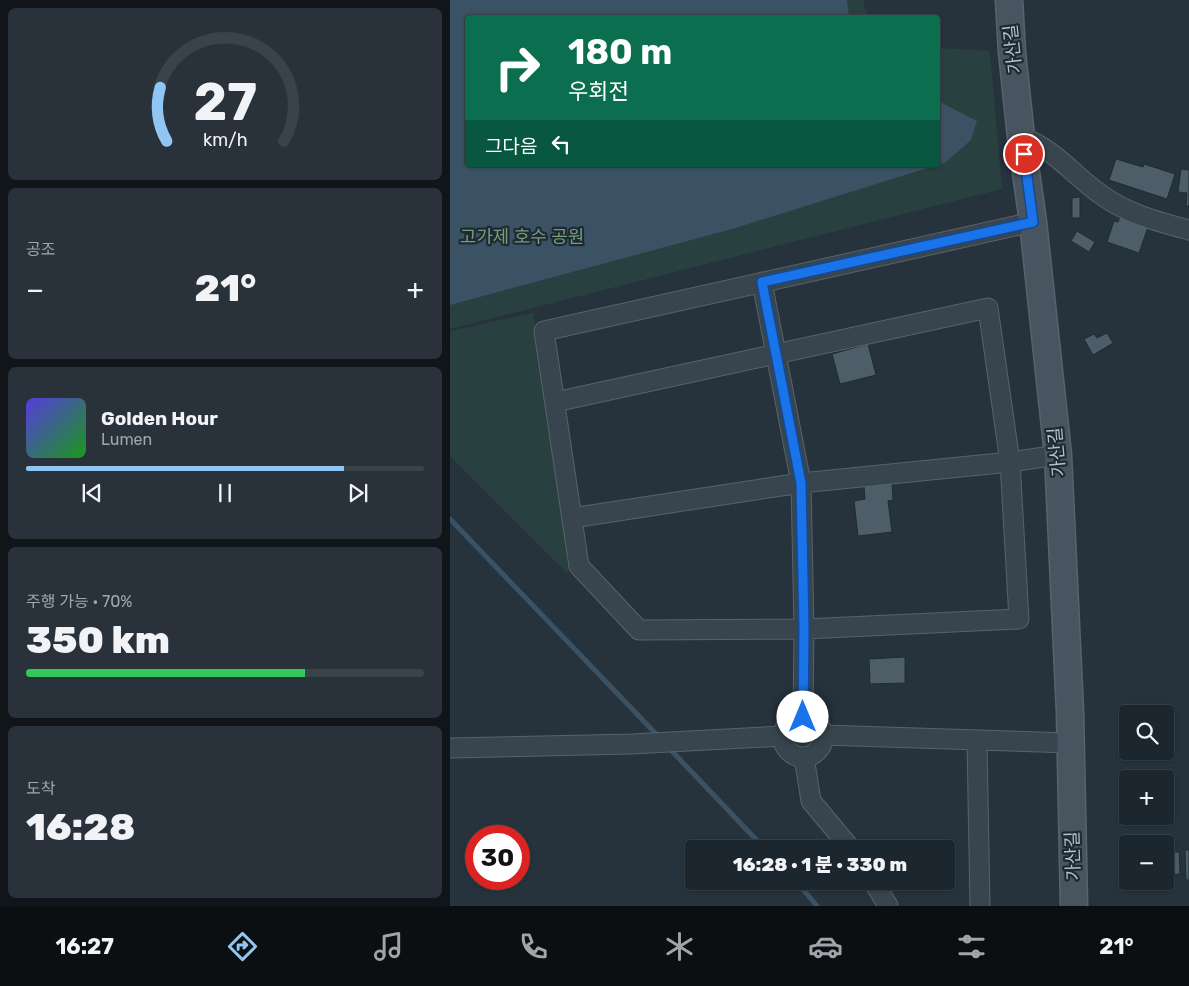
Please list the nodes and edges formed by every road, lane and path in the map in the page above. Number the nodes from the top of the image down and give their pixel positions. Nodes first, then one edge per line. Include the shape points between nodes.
1 (1009, 0) edge
2 (1022, 138) junction
3 (1033, 222) junction
4 (1189, 230) edge
5 (762, 282) junction
6 (775, 355) junction
7 (555, 402) junction
8 (1058, 455) junction
9 (1010, 462) junction
10 (801, 483) junction
11 (572, 518) junction
12 (804, 629) junction
13 (803, 717) junction
14 (823, 735) junction
15 (783, 736) junction
16 (977, 740) junction
17 (1070, 743) junction
18 (450, 748) edge
19 (804, 757) junction
20 (844, 840) edge
21 (878, 890) edge
22 (888, 906) edge
23 (980, 906) edge
24 (1074, 906) edge

1 - 2 street, 가산길
2 - 3 street, 가산길
2 - 4 street via 1050,151 1101,195 1119,206
3 - 5 street
3 - 8 street, 가산길
5 - 6 street
5 - 7 street via 544,331
6 - 7 street
6 - 9 street via 988,308
6 - 10 street
7 - 11 street
8 - 9 street
8 - 17 street, 가산길
9 - 10 street
9 - 12 street via 1019,619
10 - 11 street
10 - 12 street
11 - 12 street via 579,566 639,630
12 - 13 street
13 - 14 street via 817,723
13 - 15 street via 788,724
14 - 16 street
14 - 19 street via 816,752
15 - 18 street via 632,744
15 - 19 street via 787,749
16 - 17 street
16 - 23 street
17 - 24 street, 가산길
19 - 20 street via 811,801
21 - 22 street

